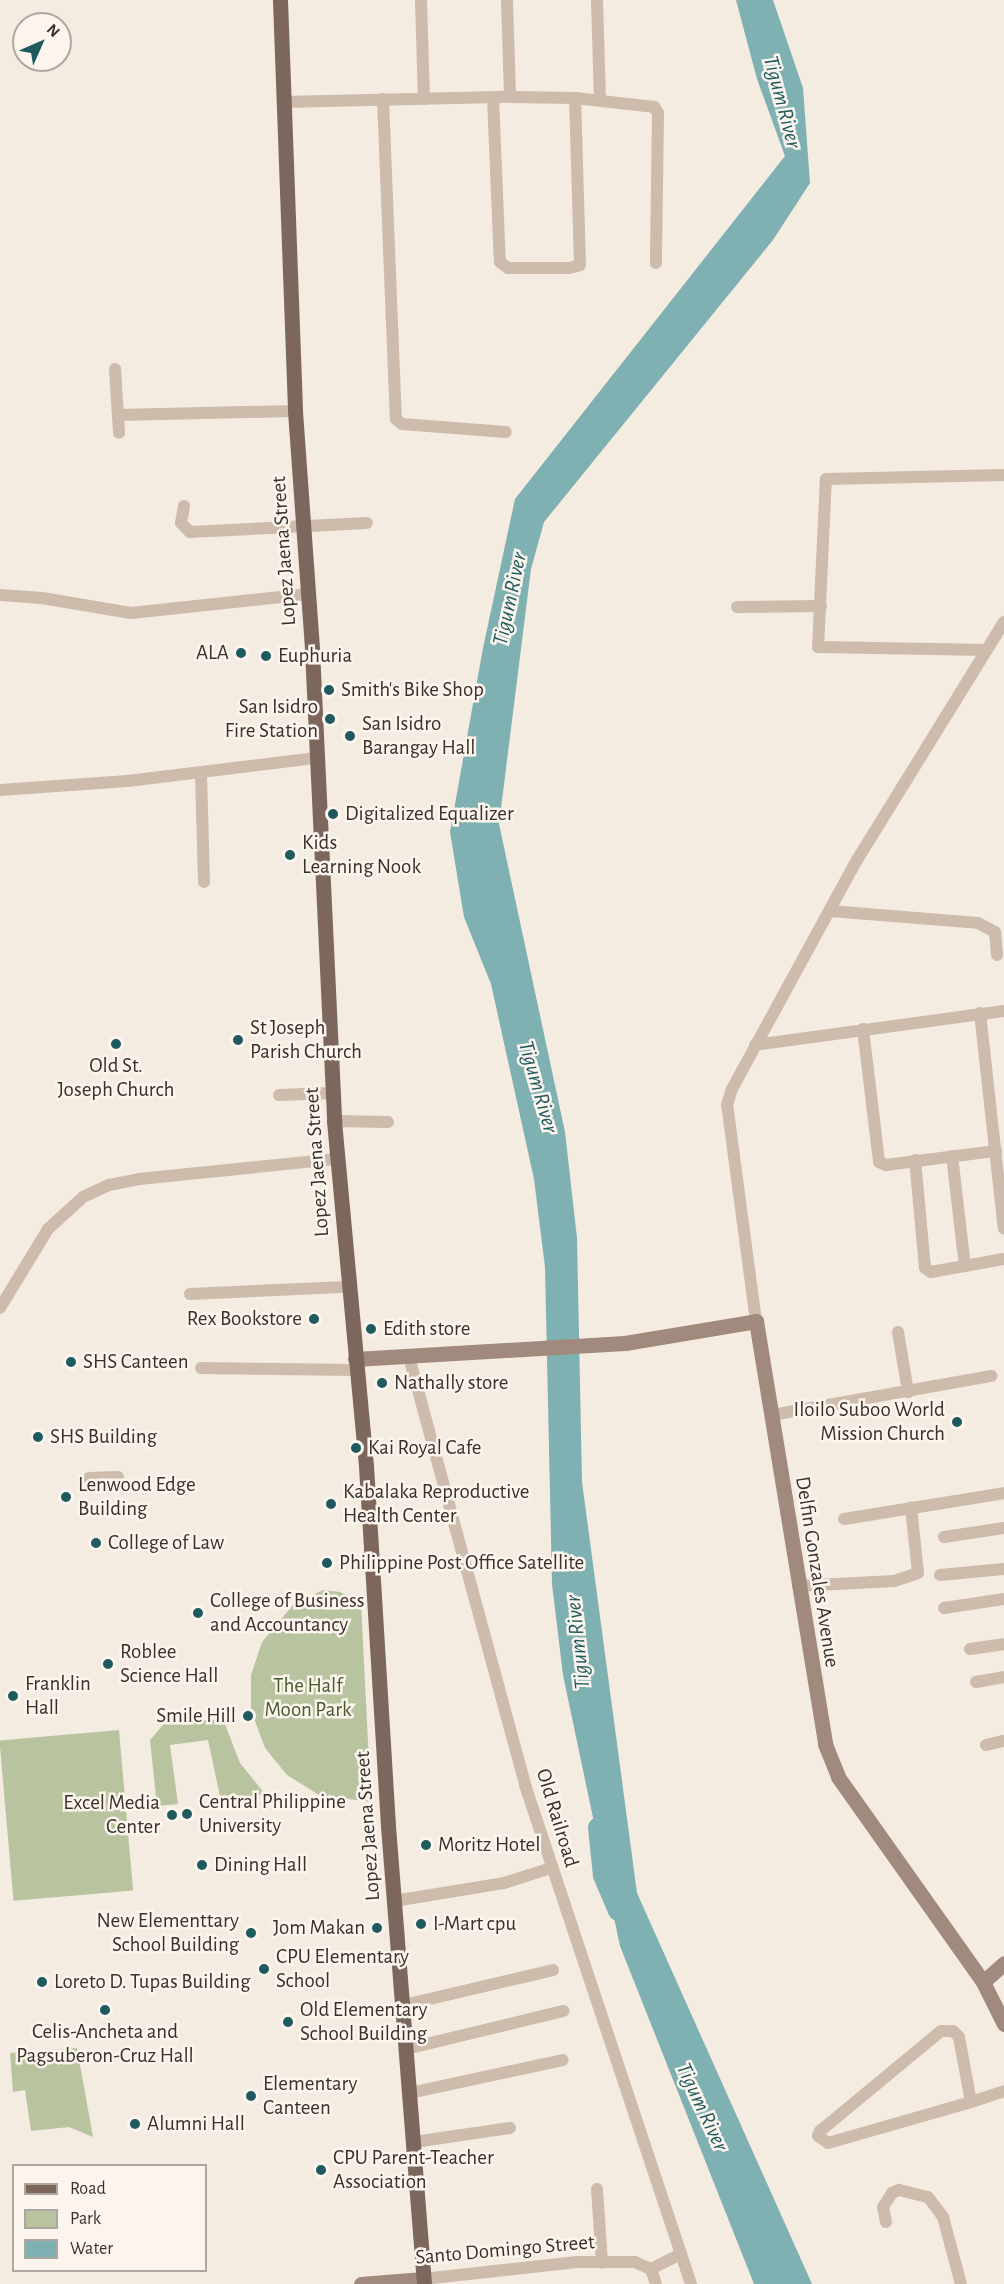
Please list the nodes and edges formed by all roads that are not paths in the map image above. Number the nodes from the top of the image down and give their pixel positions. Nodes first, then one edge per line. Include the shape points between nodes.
1 (280, 0) edge
2 (421, 0) edge
3 (507, 0) edge
4 (597, 0) edge
5 (510, 97) junction
6 (493, 98) junction
7 (575, 98) junction
8 (383, 99) junction
9 (424, 99) junction
10 (600, 100) junction
11 (283, 102) junction
12 (656, 263) dead end
13 (115, 369) dead end
14 (295, 411) junction
15 (118, 415) junction
16 (506, 432) dead end
17 (119, 433) dead end
18 (1004, 475) edge
19 (184, 506) dead end
20 (367, 523) dead end
21 (304, 527) junction
22 (308, 594) junction
23 (0, 595) edge
24 (821, 606) junction
25 (737, 607) dead end
26 (1004, 622) edge
27 (987, 650) junction
28 (315, 758) junction
29 (201, 774) junction
30 (0, 790) edge
31 (204, 882) dead end
32 (830, 911) junction
33 (997, 955) dead end
34 (1004, 1011) edge
35 (980, 1013) junction
36 (863, 1029) junction
37 (755, 1045) junction
38 (333, 1093) junction
39 (279, 1095) dead end
40 (334, 1121) junction
41 (388, 1122) dead end
42 (996, 1151) junction
43 (952, 1156) junction
44 (337, 1160) junction
45 (915, 1160) junction
46 (1004, 1229) edge
47 (1004, 1259) edge
48 (965, 1266) junction
49 (347, 1287) junction
50 (5, 1288) edge
51 (189, 1294) dead end
52 (0, 1308) edge
53 (756, 1321) junction
54 (898, 1332) dead end
55 (409, 1357) junction
56 (355, 1364) junction
57 (201, 1368) dead end
58 (992, 1376) dead end
59 (908, 1392) junction
60 (772, 1415) junction
61 (118, 1477) dead end
62 (89, 1478) dead end
63 (1004, 1493) edge
64 (911, 1508) junction
65 (844, 1519) dead end
66 (1004, 1528) edge
67 (944, 1537) dead end
68 (1004, 1569) edge
69 (940, 1575) dead end
70 (798, 1586) junction
71 (1004, 1599) edge
72 (944, 1608) dead end
73 (1004, 1644) edge
74 (970, 1649) dead end
75 (1004, 1677) edge
76 (976, 1682) dead end
77 (1004, 1741) edge
78 (986, 1745) dead end
79 (551, 1868) junction
80 (394, 1901) junction
81 (1004, 1963) edge
82 (553, 1970) dead end
83 (983, 1982) junction
84 (404, 2005) junction
85 (563, 2011) dead end
86 (1004, 2024) edge
87 (406, 2049) junction
88 (562, 2060) dead end
89 (1004, 2091) edge
90 (410, 2093) junction
91 (971, 2102) junction
92 (510, 2128) dead end
93 (414, 2142) junction
94 (597, 2189) dead end
95 (886, 2222) dead end
96 (681, 2254) junction
97 (602, 2263) junction
98 (651, 2269) junction
99 (424, 2281) edge
100 (361, 2284) edge
101 (656, 2284) edge
102 (691, 2284) edge
103 (961, 2284) edge

1 - 11 main road, Lopez Jaena Street
2 - 9 street
3 - 5 street
4 - 10 street
5 - 6 street
5 - 7 street
6 - 7 street via 500,262 508,267 548,268 580,265
6 - 9 street
7 - 10 street
8 - 9 street
8 - 11 street
8 - 16 street via 396,419 402,424
10 - 12 street via 646,105 658,114
11 - 14 main road, Lopez Jaena Street
13 - 15 street
14 - 15 street
14 - 21 main road, Lopez Jaena Street
15 - 17 street
18 - 24 street via 826,479
19 - 21 street via 181,523 190,532
20 - 21 street
21 - 22 main road, Lopez Jaena Street
22 - 23 street via 131,613
22 - 28 main road, Lopez Jaena Street
24 - 25 street
24 - 27 street via 818,647
26 - 27 street, Delfin Gonzales Avenue
27 - 32 street, Delfin Gonzales Avenue
28 - 29 street
28 - 38 main road, Lopez Jaena Street
29 - 30 street
29 - 31 street
32 - 33 street via 978,923 995,932
32 - 37 street, Delfin Gonzales Avenue
34 - 35 street
35 - 36 street
35 - 42 street
36 - 37 street
36 - 45 street via 879,1162
37 - 53 street, Delfin Gonzales Avenue via 727,1105
38 - 39 street
38 - 40 main road, Lopez Jaena Street
40 - 41 street
40 - 44 main road, Lopez Jaena Street
42 - 43 street
42 - 46 street
43 - 45 street
43 - 48 street
44 - 49 main road, Lopez Jaena Street
44 - 50 street via 109,1185 82,1197 48,1229
45 - 48 street via 926,1268 931,1272
47 - 48 street
49 - 51 street
49 - 56 main road, Lopez Jaena Street
50 - 52 street
53 - 55 street via 625,1343
53 - 60 street, Delfin Gonzales Avenue
54 - 59 street
55 - 56 street
55 - 79 street, Old Railroad
56 - 57 street
56 - 80 main road, Lopez Jaena Street
58 - 59 street
59 - 60 street
60 - 70 street, Delfin Gonzales Avenue
61 - 62 street
63 - 64 street
64 - 65 street
64 - 70 street via 918,1573 894,1581
66 - 67 street
68 - 69 street
70 - 83 street, Delfin Gonzales Avenue via 817,1711 837,1777
71 - 72 street
73 - 74 street
75 - 76 street
77 - 78 street
79 - 80 street via 504,1883
79 - 96 street, Old Railroad
80 - 84 main road, Lopez Jaena Street
81 - 83 street
82 - 84 street
83 - 86 street, Delfin Gonzales Avenue
84 - 87 main road, Lopez Jaena Street
85 - 87 street
87 - 90 main road, Lopez Jaena Street
88 - 90 street
89 - 91 street
90 - 93 main road, Lopez Jaena Street
91 - 91 street via 828,2143 818,2136 941,2031 954,2031 959,2037
92 - 93 street
93 - 99 main road, Lopez Jaena Street
94 - 97 street
95 - 103 street via 883,2206 892,2193 899,2190 928,2197 943,2217
96 - 98 street
96 - 102 street, Old Railroad
97 - 98 street, Santo Domingo Street via 635,2262
97 - 99 street, Santo Domingo Street
98 - 101 street
99 - 100 street, Santo Domingo Street

